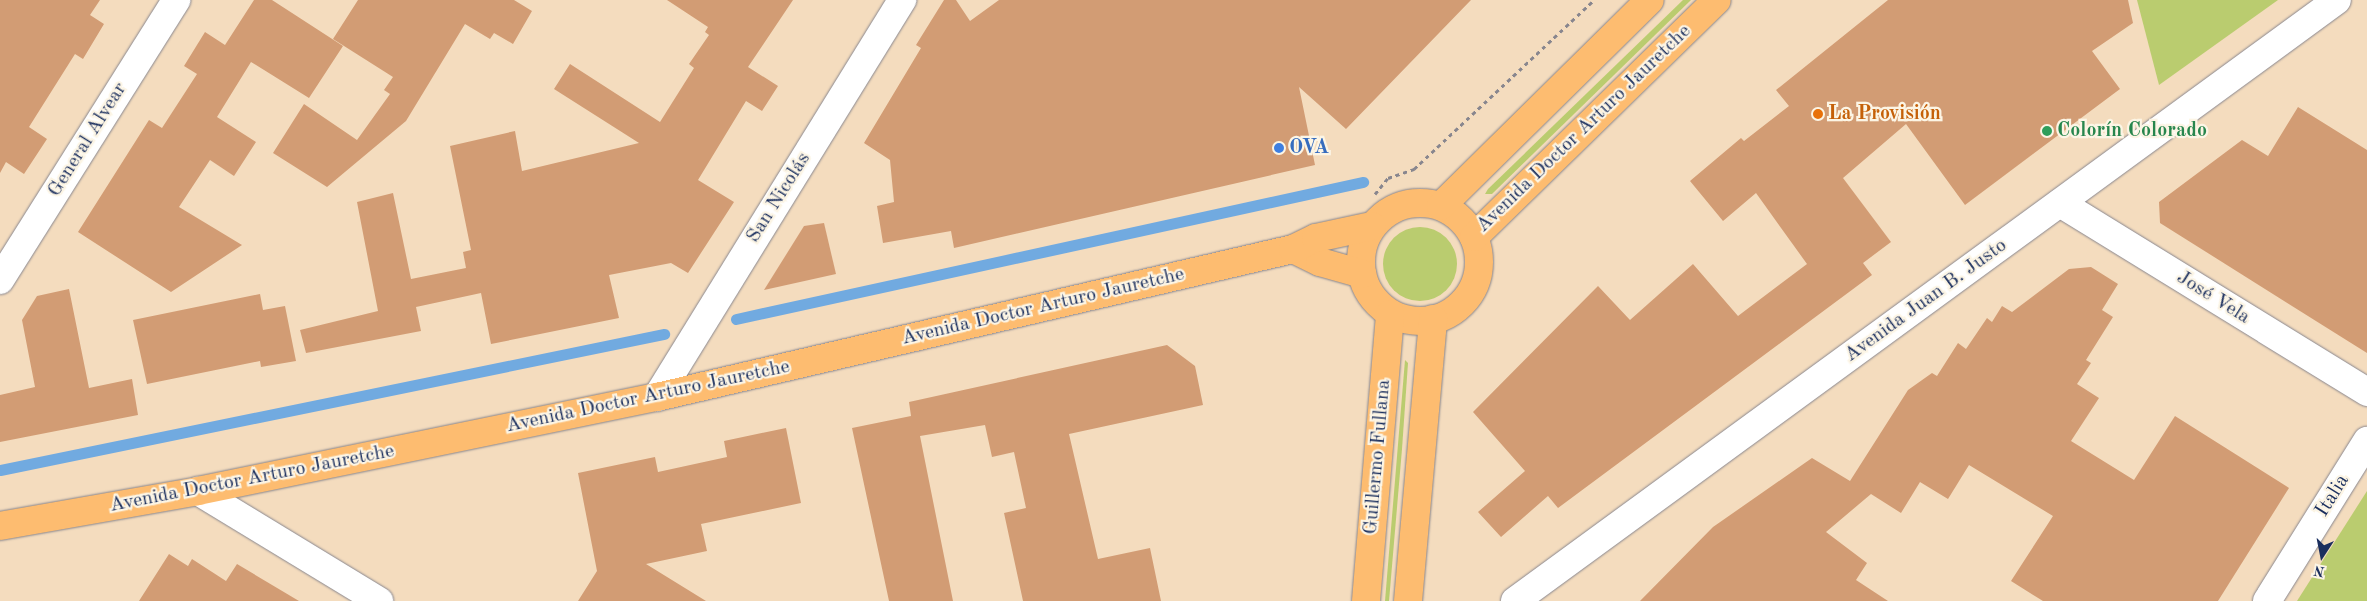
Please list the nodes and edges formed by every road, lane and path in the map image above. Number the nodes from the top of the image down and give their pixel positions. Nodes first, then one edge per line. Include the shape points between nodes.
1 (176, 0) edge
2 (902, 0) edge
3 (1594, 0) edge
4 (1650, 0) edge
5 (1717, 0) edge
6 (2337, 0) edge
7 (2060, 203) junction
8 (1441, 206) junction
9 (1372, 226) junction
10 (1474, 237) junction
11 (1293, 249) junction
12 (1362, 274) junction
13 (0, 280) edge
14 (1390, 314) junction
15 (1433, 319) junction
16 (2367, 392) edge
17 (657, 397) junction
18 (2367, 441) edge
19 (198, 491) junction
20 (0, 526) edge
21 (1527, 598) edge
22 (379, 601) edge
23 (1366, 601) edge
24 (1408, 601) edge
25 (2267, 601) edge

1 - 13 street, General Alvear
2 - 17 street, San Nicolás
3 - 9 path via 1414,169 1388,178 1377,189
4 - 8 main road
5 - 10 main road, Avenida Doctor Arturo Jauretche
6 - 7 street, Avenida Juan B. Justo
7 - 16 street, José Vela
7 - 21 street, Avenida Juan B. Justo
8 - 9 main road, Avenida Doctor Arturo Jauretche via 1403,205 1386,213
8 - 10 main road, Avenida Doctor Arturo Jauretche via 1460,218
9 - 11 main road, Avenida Doctor Arturo Jauretche via 1316,238
9 - 12 main road, Avenida Doctor Arturo Jauretche via 1363,244
10 - 15 main road, Avenida Doctor Arturo Jauretche via 1479,257 1477,278 1468,297 1452,312
11 - 12 main road via 1320,262
11 - 17 main road, Avenida Doctor Arturo Jauretche
12 - 14 main road, Avenida Doctor Arturo Jauretche via 1364,284 1375,301
14 - 15 main road, Avenida Doctor Arturo Jauretche via 1411,321
14 - 23 main road, Guillermo Fullana
15 - 24 main road
17 - 19 main road, Avenida Doctor Arturo Jauretche
18 - 25 street, Italia
19 - 20 main road, Avenida Doctor Arturo Jauretche
19 - 22 street

